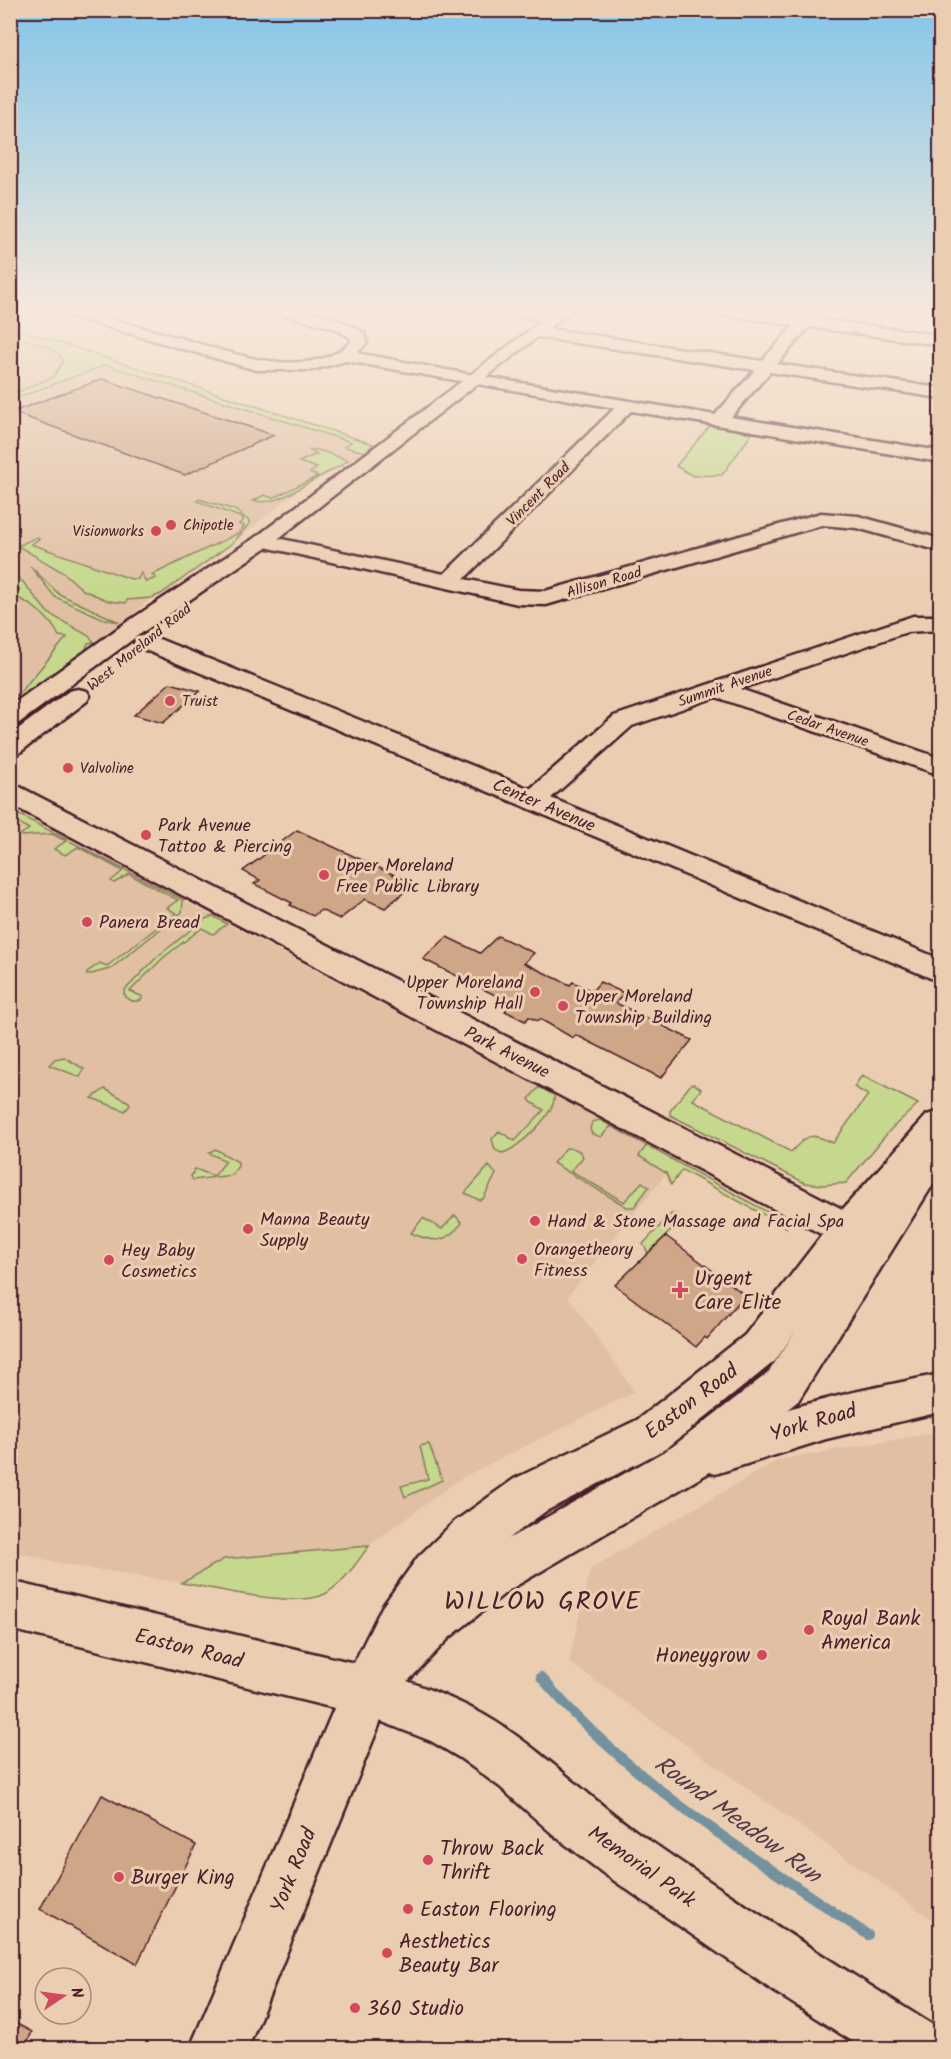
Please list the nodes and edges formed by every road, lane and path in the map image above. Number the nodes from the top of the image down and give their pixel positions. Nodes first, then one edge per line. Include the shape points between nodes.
1 (443, 403) edge
2 (610, 403) edge
3 (735, 403) edge
4 (627, 406) junction
5 (719, 421) junction
6 (940, 457) edge
7 (263, 541) junction
8 (940, 545) edge
9 (449, 582) junction
10 (940, 623) edge
11 (146, 642) junction
12 (716, 689) junction
13 (10, 718) edge
14 (10, 748) edge
15 (940, 767) edge
16 (10, 793) edge
17 (533, 800) junction
18 (940, 971) edge
19 (940, 1125) edge
20 (940, 1143) edge
21 (862, 1237) junction
22 (940, 1393) edge
23 (688, 1462) junction
24 (10, 1605) edge
25 (367, 1691) junction
26 (219, 2049) edge
27 (915, 2049) edge

1 - 7 main road, West Moreland Road
2 - 4 main road
3 - 5 main road
4 - 5 main road
4 - 9 main road, Vincent Road
5 - 6 main road
7 - 9 main road, Allison Road
7 - 11 main road, West Moreland Road via 238,568
7 - 13 main road, West Moreland Road via 132,628
8 - 9 main road, Allison Road via 858,522 821,519 546,597 518,597
10 - 12 main road, Summit Avenue via 899,627
11 - 14 main road, West Moreland Road
11 - 17 main road, Center Avenue
12 - 15 main road, Cedar Avenue
12 - 17 main road, Summit Avenue via 623,722
16 - 21 main road, Park Avenue
17 - 18 main road, Center Avenue
19 - 21 main road, Easton Road
20 - 21 main road, Easton Road
21 - 23 main road, Easton Road via 783,1387
21 - 25 main road, Easton Road via 760,1348 703,1395 652,1434 530,1495 470,1538 435,1574 399,1624
22 - 23 main road, York Road via 865,1407 780,1430
23 - 25 main road, Easton Road via 492,1573 432,1621
24 - 25 main road, Easton Road
25 - 26 main road, York Road
25 - 27 main road, Memorial Park via 447,1722 478,1740 622,1854

